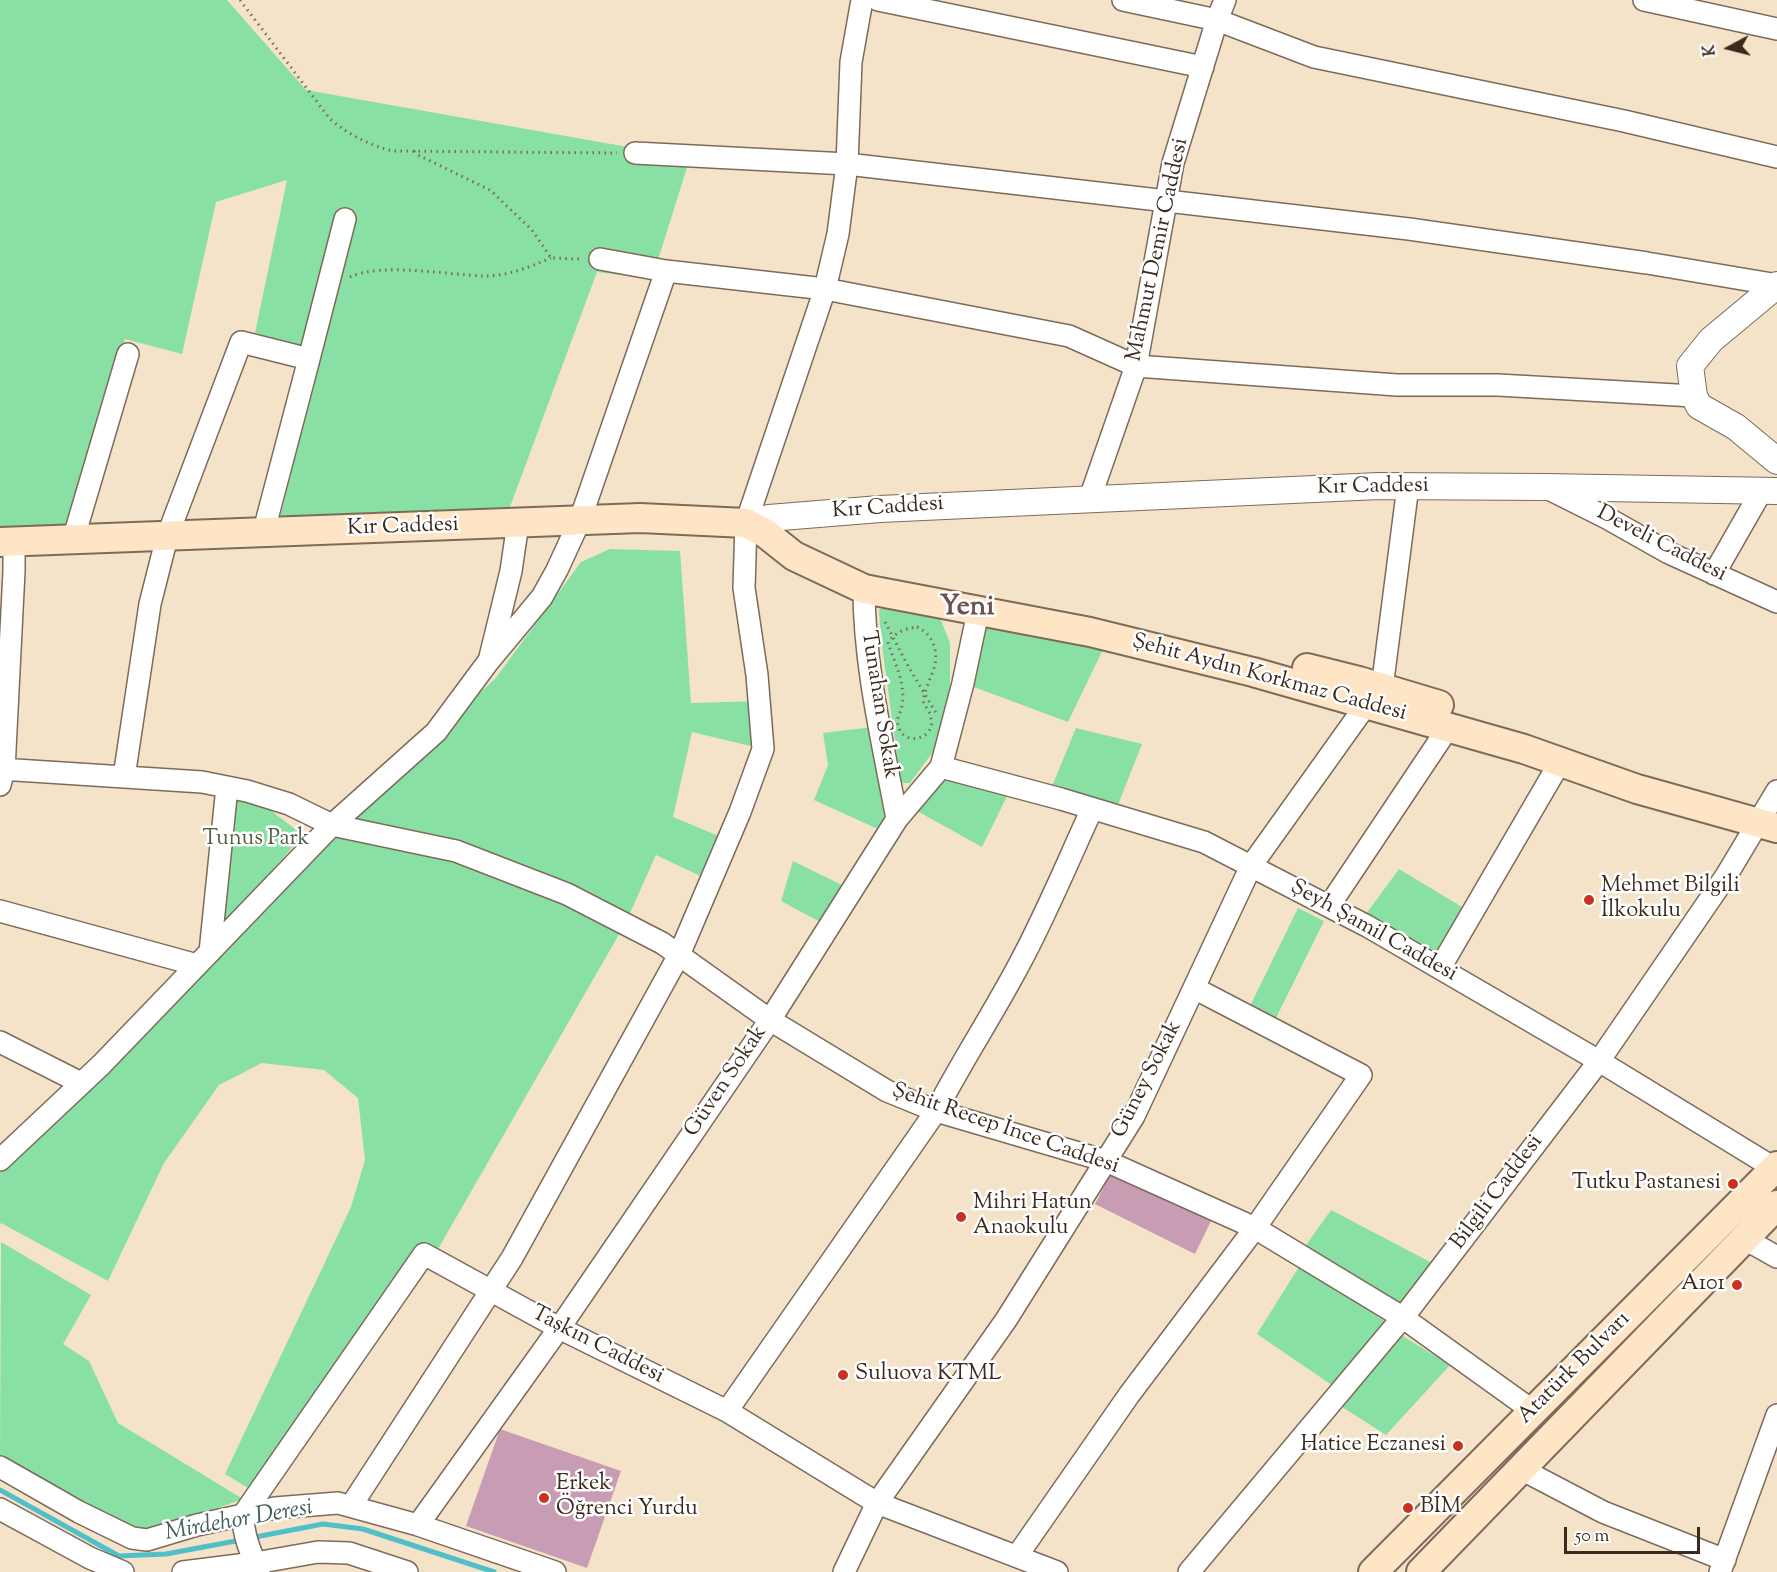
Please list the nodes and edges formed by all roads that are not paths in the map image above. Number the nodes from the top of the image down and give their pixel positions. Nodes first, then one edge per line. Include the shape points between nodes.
1 (862, 0) edge
2 (878, 0) edge
3 (1123, 0) edge
4 (1225, 0) edge
5 (1644, 0) edge
6 (1217, 20) junction
7 (1777, 29) edge
8 (1203, 67) junction
9 (635, 153) road end
10 (1777, 157) edge
11 (847, 164) junction
12 (1166, 201) junction
13 (345, 219) dead end
14 (600, 259) road end
15 (666, 271) junction
16 (1777, 285) edge
17 (825, 290) junction
18 (128, 354) dead end
19 (309, 358) junction
20 (1136, 366) junction
21 (1694, 396) junction
22 (1777, 461) edge
23 (1408, 486) junction
24 (1545, 487) junction
25 (1770, 491) edge
26 (1090, 498) junction
27 (580, 520) junction
28 (518, 523) junction
29 (756, 528) junction
30 (263, 534) junction
31 (167, 537) junction
32 (73, 540) junction
33 (7, 542) edge
34 (1714, 574) junction
35 (1777, 602) edge
36 (864, 603) junction
37 (978, 612) junction
38 (488, 662) junction
39 (1374, 696) junction
40 (1448, 728) junction
41 (1560, 762) junction
42 (941, 766) junction
43 (1, 774) edge
44 (124, 777) junction
45 (227, 787) junction
46 (1092, 809) junction
47 (1772, 811) edge
48 (897, 819) junction
49 (332, 825) junction
50 (1251, 866) junction
51 (1329, 906) junction
52 (0, 911) edge
53 (679, 956) junction
54 (203, 959) junction
55 (1440, 968) junction
56 (1194, 988) junction
57 (770, 1020) junction
58 (0, 1042) edge
59 (1599, 1061) junction
60 (81, 1083) junction
61 (936, 1111) junction
62 (0, 1161) edge
63 (1106, 1161) junction
64 (1776, 1167) edge
65 (1777, 1205) edge
66 (1255, 1228) junction
67 (1745, 1239) junction
68 (1777, 1257) edge
69 (492, 1291) junction
70 (1402, 1317) junction
71 (559, 1328) junction
72 (727, 1411) junction
73 (1533, 1411) junction
74 (1777, 1415) edge
75 (0, 1467) edge
76 (1521, 1469) junction
77 (877, 1503) junction
78 (351, 1506) junction
79 (0, 1509) edge
80 (418, 1525) junction
81 (250, 1545) edge
82 (1017, 1556) junction
83 (1723, 1566) edge
84 (123, 1572) edge
85 (183, 1572) edge
86 (407, 1572) edge
87 (555, 1572) edge
88 (844, 1572) edge
89 (1057, 1572) edge
90 (1189, 1572) edge
91 (1373, 1572) edge
92 (1421, 1572) edge

1 - 11 street via 851,62
2 - 8 street
3 - 6 street
4 - 6 street, Mahmut Demir Caddesi
5 - 7 street
6 - 8 street, Mahmut Demir Caddesi
6 - 10 street via 1314,57
8 - 12 street, Mahmut Demir Caddesi via 1173,163
9 - 11 street
11 - 12 street
11 - 17 street via 838,234
12 - 16 street via 1409,229
12 - 20 street, Mahmut Demir Caddesi
13 - 19 street
14 - 15 street
15 - 17 street
15 - 27 street
16 - 21 street via 1711,340 1690,366
17 - 20 street via 1068,336
17 - 29 street
18 - 32 street
19 - 30 street
19 - 31 street via 241,342
20 - 21 street via 1397,385 1498,385
20 - 26 street, Mahmut Demir Caddesi
21 - 22 street via 1699,406 1736,427
23 - 24 street, Kır Caddesi
23 - 26 street, Kır Caddesi
23 - 39 street
24 - 25 street, Kır Caddesi
24 - 34 street, Develi Caddesi
25 - 34 street
26 - 29 street, Kır Caddesi via 769,518
27 - 28 main road, Kır Caddesi
27 - 29 main road, Kır Caddesi via 640,518
27 - 38 street via 542,597
28 - 30 main road, Kır Caddesi
28 - 38 street via 511,571
29 - 36 main road, Şehit Aydın Korkmaz Caddesi
29 - 39 main road, Şehit Aydın Korkmaz Caddesi via 897,578 1131,624
29 - 53 street via 744,588 763,748 740,813
30 - 31 main road, Kır Caddesi
31 - 32 main road, Kır Caddesi
31 - 44 street via 150,604
32 - 33 main road, Kır Caddesi
33 - 43 street via 14,571
34 - 35 street, Develi Caddesi
36 - 37 main road, Şehit Aydın Korkmaz Caddesi
36 - 48 street, Tunahan Sokak
37 - 39 main road, Şehit Aydın Korkmaz Caddesi via 1090,632 1253,672
37 - 42 street, Güven Sokak
38 - 49 street via 436,732
39 - 40 main road, Şehit Aydın Korkmaz Caddesi
39 - 47 main road, Şehit Aydın Korkmaz Caddesi
39 - 50 street, Güney Sokak
40 - 41 main road, Şehit Aydın Korkmaz Caddesi
40 - 51 street
41 - 47 main road, Şehit Aydın Korkmaz Caddesi via 1638,789
41 - 55 street
42 - 46 street, Şeyh Şamil Caddesi
42 - 48 street, Güven Sokak
43 - 44 street, Şehit Recep İnce Caddesi
44 - 45 street, Şehit Recep İnce Caddesi
45 - 49 street, Şehit Recep İnce Caddesi via 289,804
45 - 54 street
46 - 50 street, Şeyh Şamil Caddesi via 1204,842
46 - 61 street via 1023,957
47 - 59 street, Bilgili Caddesi
48 - 57 street, Güven Sokak
49 - 53 street, Şehit Recep İnce Caddesi via 456,850 567,894
49 - 54 street
50 - 51 street, Şeyh Şamil Caddesi
50 - 56 street, Güney Sokak
51 - 55 street, Şeyh Şamil Caddesi
52 - 54 street
53 - 57 street, Şehit Recep İnce Caddesi
53 - 69 street
54 - 60 street
55 - 59 street, Şeyh Şamil Caddesi
56 - 63 street, Güney Sokak via 1134,1116
56 - 66 street via 1361,1075
57 - 61 street, Şehit Recep İnce Caddesi via 887,1091
57 - 71 street, Güven Sokak
58 - 60 street
59 - 64 street, Şeyh Şamil Caddesi
59 - 70 street, Bilgili Caddesi
60 - 62 street
61 - 63 street, Şehit Recep İnce Caddesi
61 - 72 street
63 - 66 street, Şehit Recep İnce Caddesi
63 - 77 street, Güney Sokak via 1006,1320
64 - 73 main road, Atatürk Bulvarı
65 - 67 main road, Atatürk Bulvarı
66 - 70 street, Şehit Recep İnce Caddesi
66 - 82 street via 1130,1395
67 - 68 street
67 - 76 main road, Atatürk Bulvarı
69 - 71 street, Taşkın Caddesi
69 - 78 street
69 - 81 street, Taşkın Caddesi via 424,1254
70 - 73 street, Şehit Recep İnce Caddesi
70 - 90 street, Bilgili Caddesi
71 - 72 street, Taşkın Caddesi
71 - 80 street, Güven Sokak
72 - 77 street, Taşkın Caddesi
73 - 91 main road, Atatürk Bulvarı
74 - 83 street
75 - 81 street via 132,1538 147,1540 197,1525
76 - 83 street via 1603,1512
76 - 92 main road, Atatürk Bulvarı
77 - 82 street, Taşkın Caddesi
77 - 88 street, Güney Sokak
78 - 80 street
78 - 81 street via 338,1503 275,1508
79 - 84 street
80 - 87 street
81 - 85 street
81 - 86 street via 349,1553
82 - 89 street, Taşkın Caddesi

